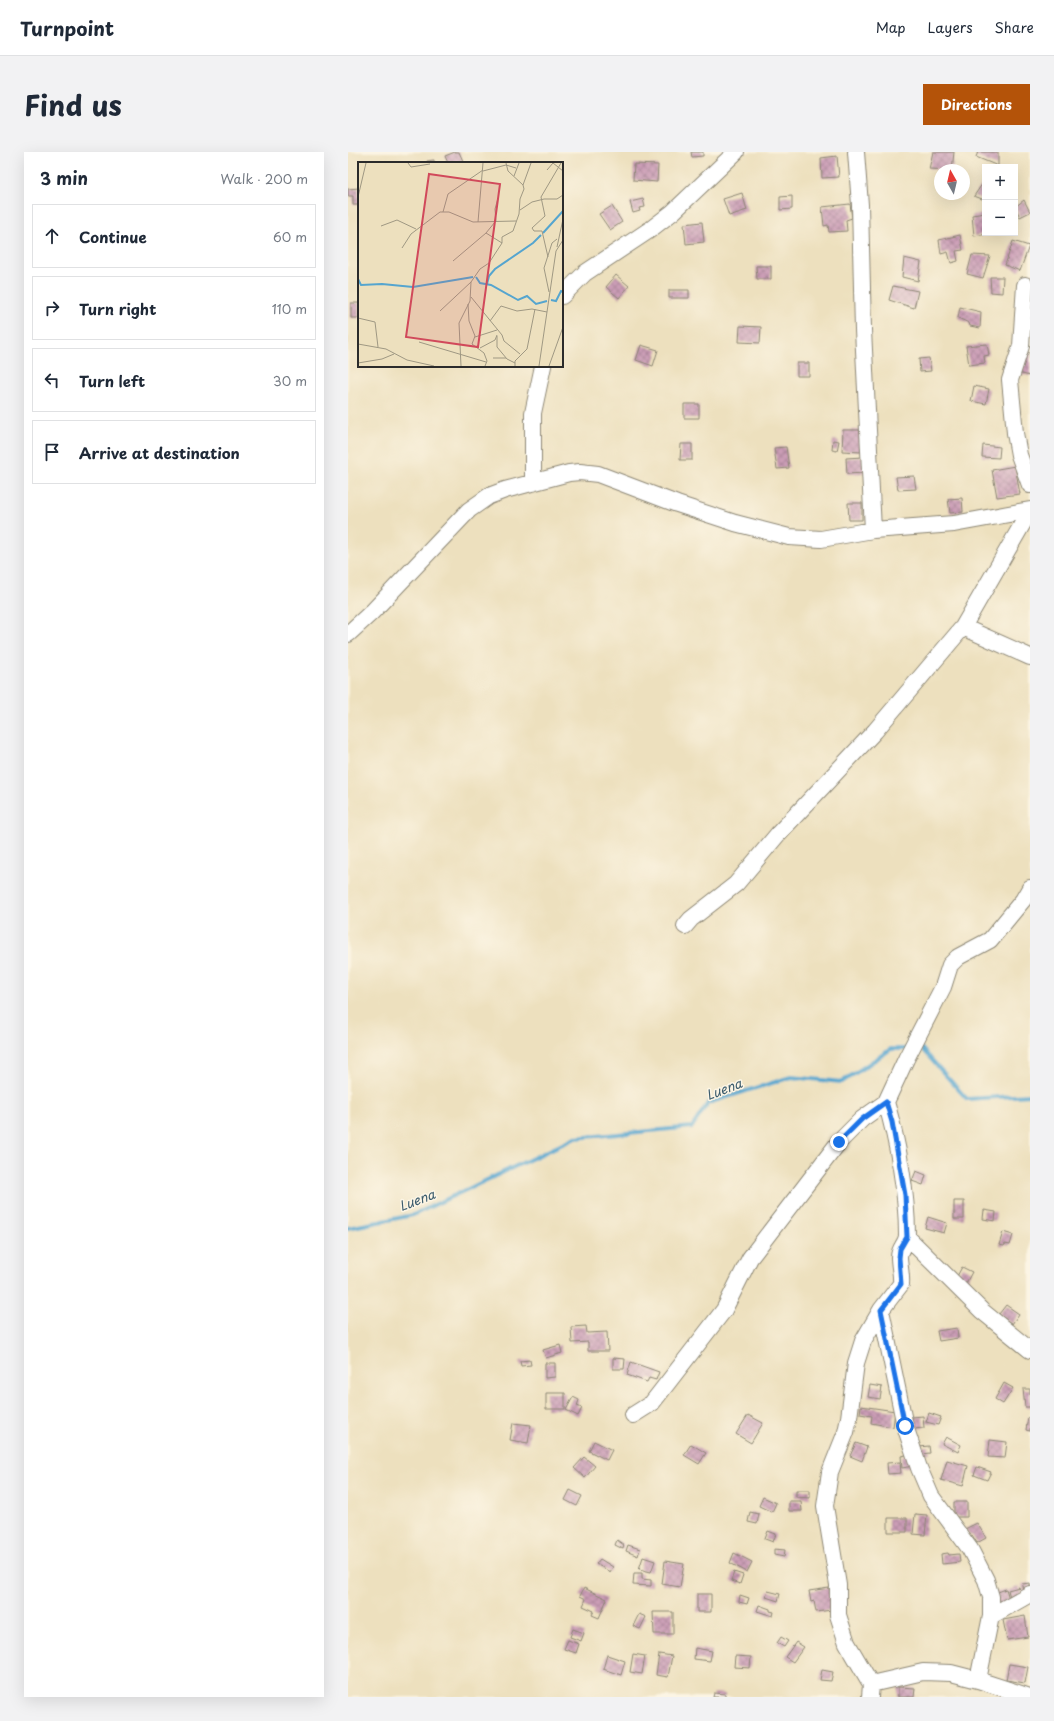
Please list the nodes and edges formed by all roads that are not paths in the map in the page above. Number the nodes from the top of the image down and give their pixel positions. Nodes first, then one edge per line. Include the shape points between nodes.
1 (736, 152) edge
2 (856, 152) edge
3 (1025, 285) dead end
4 (563, 295) edge
5 (543, 367) edge
6 (533, 483) junction
7 (1030, 485) edge
8 (1030, 511) edge
9 (873, 530) junction
10 (963, 627) junction
11 (348, 634) edge
12 (1030, 657) edge
13 (1030, 888) edge
14 (685, 926) dead end
15 (886, 1102) junction
16 (907, 1237) junction
17 (881, 1310) junction
18 (1030, 1350) edge
19 (633, 1415) dead end
20 (1030, 1594) edge
21 (991, 1616) junction
22 (978, 1680) junction
23 (871, 1691) edge
24 (1030, 1697) edge

1 - 4 street via 673,212 585,273
2 - 9 street
3 - 7 street via 1021,346 1010,380 1019,454
5 - 6 street via 533,413
6 - 9 street via 580,472 598,474 676,504 789,537 821,539
6 - 11 street via 489,496 469,510
8 - 9 street via 954,524
8 - 10 street
10 - 12 street
10 - 14 street via 875,731 778,834 736,884
13 - 15 street via 1024,900 990,940 958,957 950,965 943,987
15 - 16 street via 905,1195
15 - 19 street via 862,1119 839,1142 750,1258 724,1310 652,1403
16 - 17 street via 900,1249 901,1284
16 - 18 street via 982,1311
17 - 21 street via 905,1426 919,1468 931,1496 970,1550 986,1580 991,1597
17 - 23 street via 863,1341 856,1363 846,1432 830,1472 825,1506 838,1585 838,1614 847,1643
20 - 21 street
21 - 22 street
22 - 23 street via 951,1673 923,1672
22 - 24 street

